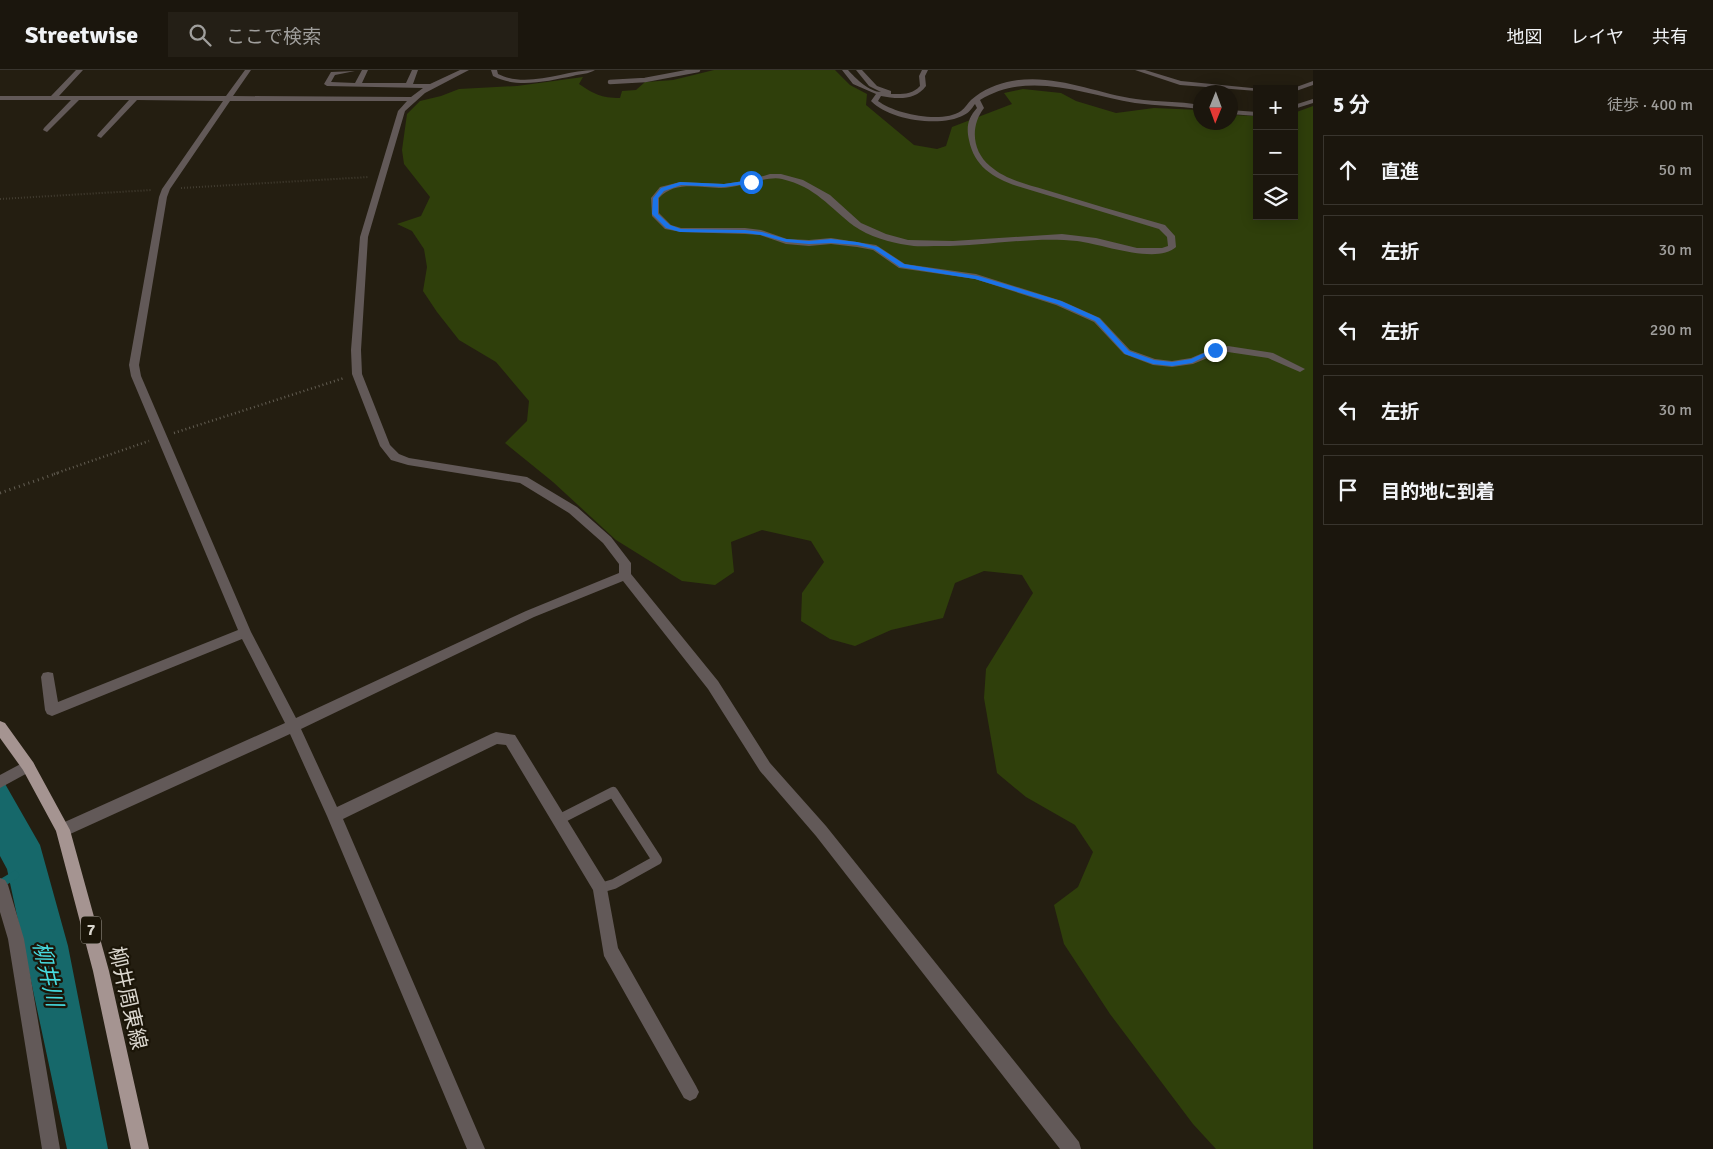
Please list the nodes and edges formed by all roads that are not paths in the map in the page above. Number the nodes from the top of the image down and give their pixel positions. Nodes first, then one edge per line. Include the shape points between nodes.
1 (80, 70) edge
2 (248, 70) edge
3 (365, 70) edge
4 (415, 70) edge
5 (466, 70) edge
6 (494, 70) edge
7 (592, 70) edge
8 (698, 70) edge
9 (844, 70) edge
10 (859, 70) edge
11 (925, 70) edge
12 (1138, 70) edge
13 (352, 71) edge
14 (610, 82) dead end
15 (1313, 83) edge
16 (358, 84) junction
17 (409, 85) junction
18 (433, 86) junction
19 (1253, 89) edge
20 (1298, 89) edge
21 (879, 94) junction
22 (911, 94) junction
23 (0, 98) edge
24 (53, 98) junction
25 (77, 98) junction
26 (134, 98) junction
27 (229, 98) junction
28 (413, 99) junction
29 (976, 99) junction
30 (1313, 100) edge
31 (1193, 106) edge
32 (1298, 106) edge
33 (1238, 113) edge
34 (1253, 114) edge
35 (47, 130) dead end
36 (101, 136) dead end
37 (1300, 369) dead end
38 (625, 575) junction
39 (245, 632) junction
40 (48, 677) dead end
41 (293, 726) junction
42 (0, 727) edge
43 (28, 766) junction
44 (5, 780) edge
45 (334, 816) junction
46 (558, 820) junction
47 (62, 830) junction
48 (600, 888) junction
49 (1, 893) edge
50 (690, 1092) dead end
51 (51, 1149) edge
52 (140, 1149) edge
53 (476, 1149) edge
54 (1072, 1149) edge

1 - 24 street
2 - 27 street
3 - 16 street
4 - 17 street
5 - 18 street
6 - 7 street via 499,78 518,82
8 - 14 lane via 645,80
9 - 21 street via 855,83
10 - 22 street via 876,88
11 - 22 street via 921,89
12 - 19 street via 1180,83
13 - 16 street via 333,73 327,84
15 - 20 street
16 - 17 street
17 - 18 street
18 - 28 street
21 - 22 street
21 - 29 street via 874,101 878,105 892,112 926,118 962,114
23 - 24 street
24 - 25 street
25 - 26 street
25 - 35 street
26 - 27 street
26 - 36 street
27 - 28 street
27 - 39 street via 163,197 134,365 160,437
28 - 38 street via 402,111 364,237 357,374 385,446 395,456 408,461 523,480 573,510 607,540 625,563
29 - 31 street via 1011,84 1038,82 1135,100
29 - 37 street via 980,108 969,128 980,162 986,167 1012,182 1162,227 1171,236 1172,247 1163,251 1137,251 1062,237 953,244 908,243 858,225 827,197 781,176 724,186 680,184 662,190 656,198 655,214 668,226 680,230 745,231 786,241 857,244 876,248 902,266 976,277 1059,302 1097,320 1127,352 1153,362 1192,361 1215,350 1228,349 1270,355
30 - 32 street
33 - 34 street
38 - 41 street via 530,614
38 - 54 street via 713,685 764,767 821,831
39 - 40 street via 52,710
39 - 41 street
41 - 45 street
41 - 47 street
42 - 43 main road, 柳井周東線 / 7
43 - 44 street
43 - 47 main road, 柳井周東線 / 7
45 - 46 street via 496,738 510,739
45 - 53 street
46 - 48 street
46 - 48 lane via 612,792 657,860 614,884
47 - 52 main road, 柳井周東線 / 7 via 101,972
48 - 50 street via 610,950
49 - 51 street via 16,938

